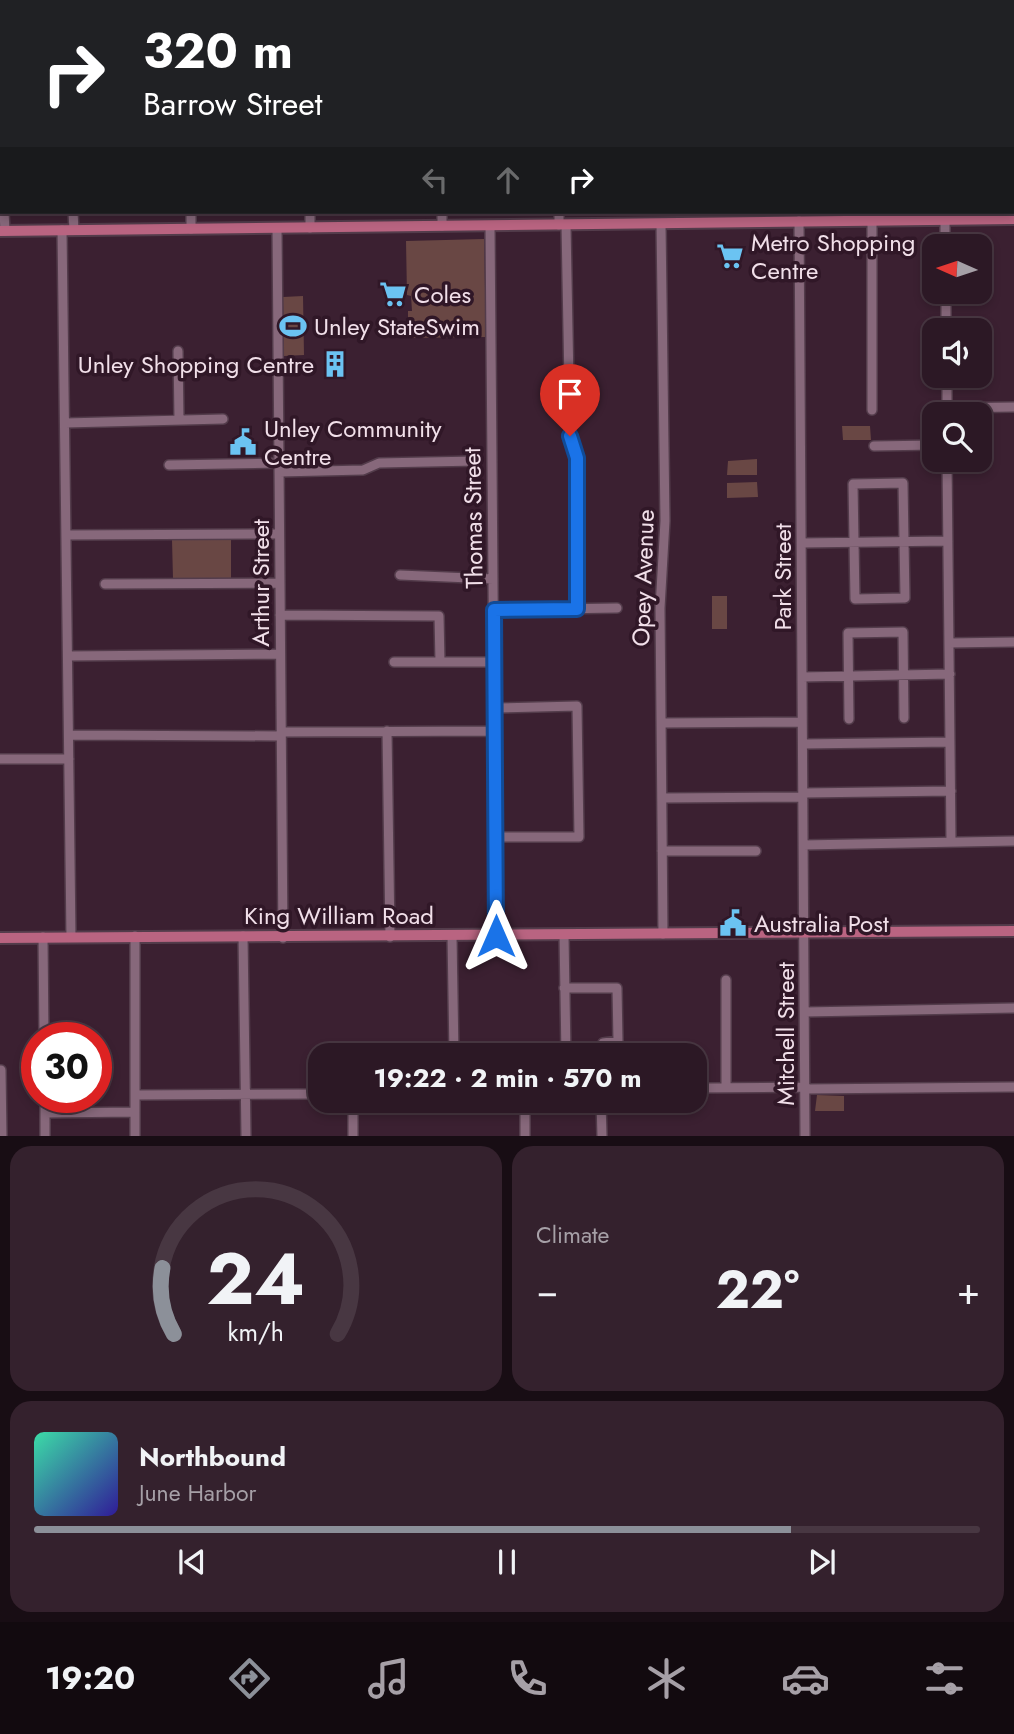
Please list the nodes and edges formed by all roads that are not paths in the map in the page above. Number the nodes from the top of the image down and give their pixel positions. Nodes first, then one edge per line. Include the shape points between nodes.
1 (72, 214) edge
2 (191, 214) edge
3 (310, 214) edge
4 (442, 214) edge
5 (560, 214) edge
6 (899, 216) edge
7 (787, 217) edge
8 (673, 218) edge
9 (1014, 219) edge
10 (872, 220) junction
11 (945, 220) junction
12 (799, 221) junction
13 (661, 224) junction
14 (563, 225) junction
15 (442, 226) junction
16 (490, 226) junction
17 (276, 228) junction
18 (310, 228) junction
19 (191, 229) junction
20 (68, 230) junction
21 (2, 231) edge
22 (945, 234) edge
23 (177, 351) dead end
24 (1014, 407) edge
25 (992, 409) edge
26 (872, 410) dead end
27 (223, 419) dead end
28 (180, 420) junction
29 (65, 423) junction
30 (922, 445) edge
31 (874, 446) dead end
32 (476, 461) dead end
33 (169, 465) dead end
34 (279, 468) junction
35 (947, 472) edge
36 (279, 534) junction
37 (66, 535) junction
38 (904, 541) junction
39 (948, 541) junction
40 (854, 542) junction
41 (801, 543) junction
42 (400, 575) dead end
43 (493, 579) junction
44 (280, 583) junction
45 (105, 584) dead end
46 (617, 608) dead end
47 (577, 609) junction
48 (494, 610) junction
49 (280, 615) junction
50 (1014, 642) edge
51 (949, 643) junction
52 (280, 654) junction
53 (68, 656) junction
54 (394, 662) dead end
55 (440, 662) junction
56 (495, 662) junction
57 (950, 674) junction
58 (904, 675) junction
59 (849, 676) junction
60 (802, 677) junction
61 (495, 708) junction
62 (904, 718) dead end
63 (849, 719) dead end
64 (802, 722) junction
65 (661, 723) junction
66 (387, 731) junction
67 (495, 731) junction
68 (281, 734) junction
69 (69, 735) junction
70 (950, 742) junction
71 (803, 744) junction
72 (0, 759) edge
73 (69, 759) junction
74 (951, 791) junction
75 (803, 795) junction
76 (662, 798) junction
77 (496, 837) junction
78 (951, 841) junction
79 (1014, 841) edge
80 (803, 845) junction
81 (662, 851) junction
82 (757, 851) dead end
83 (1014, 931) edge
84 (804, 933) junction
85 (663, 934) junction
86 (564, 935) junction
87 (135, 936) junction
88 (243, 936) junction
89 (452, 936) junction
90 (496, 936) junction
91 (43, 937) junction
92 (71, 937) junction
93 (390, 937) junction
94 (0, 938) edge
95 (283, 938) junction
96 (726, 980) dead end
97 (564, 988) junction
98 (1014, 1008) edge
99 (805, 1012) junction
100 (44, 1022) edge
101 (454, 1043) edge
102 (566, 1043) edge
103 (603, 1043) edge
104 (1, 1070) edge
105 (1014, 1087) edge
106 (707, 1088) edge
107 (726, 1088) junction
108 (806, 1088) junction
109 (243, 1094) junction
110 (308, 1094) edge
111 (135, 1095) junction
112 (135, 1112) junction
113 (352, 1113) edge
114 (525, 1113) edge
115 (601, 1113) edge
116 (45, 1114) joint
117 (2, 1136) edge
118 (45, 1136) edge
119 (135, 1136) edge
120 (246, 1136) edge
121 (353, 1136) edge
122 (525, 1136) edge
123 (602, 1136) edge
124 (805, 1136) edge

1 - 20 street
2 - 19 street
3 - 18 street
4 - 15 street
5 - 14 street
6 - 10 main road
6 - 11 main road
7 - 8 main road
7 - 12 main road
8 - 13 main road
9 - 11 main road
10 - 12 main road
10 - 26 street
11 - 22 street
12 - 41 street, Park Street
13 - 14 main road
13 - 65 street, Opey Avenue via 665,521
14 - 16 main road
14 - 47 street via 570,436 577,458
15 - 16 main road
15 - 18 main road
16 - 43 street, Thomas Street
17 - 18 main road
17 - 19 main road
17 - 34 street, Arthur Street
19 - 20 main road
20 - 21 main road
20 - 29 street
23 - 28 street
24 - 25 street
27 - 28 street
28 - 29 street
29 - 37 street
30 - 31 street
32 - 34 street via 379,463 363,470
33 - 34 street
34 - 36 street, Arthur Street
35 - 39 street
36 - 37 street
36 - 44 street, Arthur Street
37 - 53 street
38 - 39 street
38 - 40 street
38 - 40 street via 905,598 855,599
38 - 40 street via 903,483 878,483 853,484
39 - 51 street
40 - 41 street
41 - 60 street, Park Street
42 - 43 street
43 - 48 street, Thomas Street
44 - 45 street
44 - 49 street, Arthur Street
46 - 47 street
47 - 48 street
48 - 56 street, Thomas Street
49 - 52 street, Arthur Street
49 - 55 street via 439,616
50 - 51 street
51 - 57 street
52 - 53 street
52 - 68 street, Arthur Street
53 - 69 street
54 - 55 street
55 - 56 street
56 - 61 street, Thomas Street
57 - 58 street
57 - 70 street
58 - 59 street
58 - 59 street via 903,632 848,632
58 - 62 street
59 - 60 street
59 - 63 street
60 - 64 street, Park Street
61 - 67 street, Thomas Street
61 - 77 street via 577,706 579,837
64 - 65 street
64 - 71 street, Park Street
65 - 76 street, Opey Avenue
66 - 67 street
66 - 68 street
66 - 93 street
67 - 77 street, Thomas Street
68 - 69 street
68 - 95 street, Arthur Street
69 - 73 street
70 - 71 street
70 - 74 street
71 - 75 street, Park Street
72 - 73 street
73 - 92 street
74 - 75 street
74 - 78 street
75 - 76 street
75 - 80 street, Park Street
76 - 81 street, Opey Avenue
77 - 90 street, Thomas Street
78 - 79 street
78 - 80 street
80 - 84 street, Park Street
81 - 82 street
81 - 85 street, Opey Avenue
83 - 84 main road, King William Road
84 - 85 main road, King William Road
84 - 99 street, Mitchell Street
85 - 86 main road, King William Road
86 - 90 main road, King William Road
86 - 97 street
87 - 88 main road, King William Road
87 - 92 main road, King William Road
87 - 111 street
88 - 95 main road, King William Road
88 - 109 street
89 - 90 main road, King William Road
89 - 93 main road, King William Road
89 - 101 street
91 - 92 main road, King William Road
91 - 94 main road, King William Road
91 - 100 street
93 - 95 main road, King William Road
96 - 107 street
97 - 102 street
97 - 103 street via 617,988 618,1041
98 - 99 street
99 - 108 street, Mitchell Street
104 - 117 street
105 - 108 street
106 - 107 street
107 - 108 street
108 - 124 street, Mitchell Street
109 - 110 street
109 - 111 street
109 - 120 street
111 - 112 street
112 - 116 street
112 - 119 street
113 - 121 street
114 - 122 street
115 - 123 street
116 - 118 street

